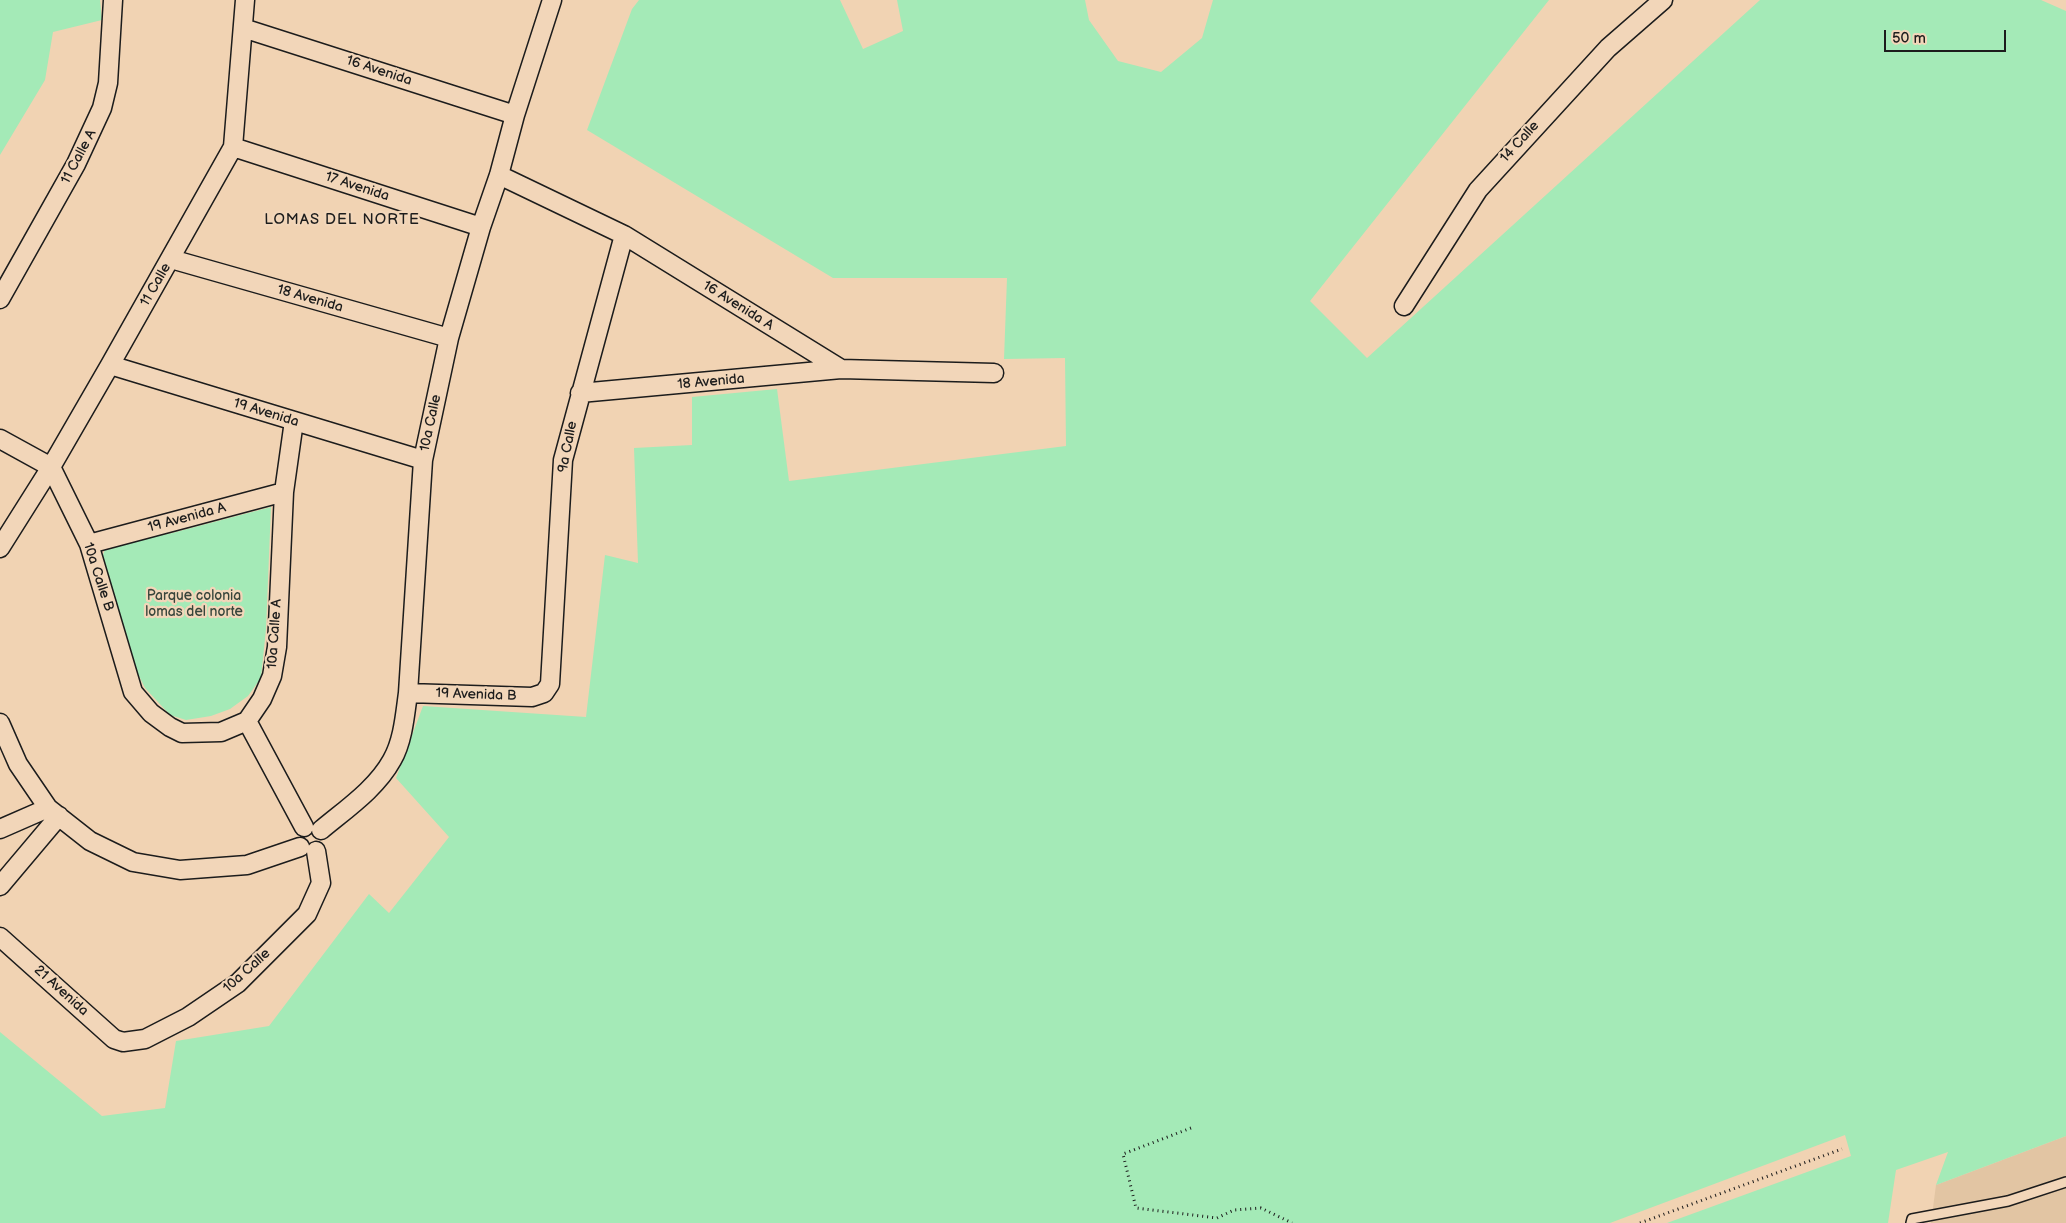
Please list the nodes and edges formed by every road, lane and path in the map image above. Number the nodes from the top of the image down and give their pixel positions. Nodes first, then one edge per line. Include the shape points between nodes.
1 (113, 0) edge
2 (245, 0) edge
3 (552, 0) edge
4 (1663, 0) edge
5 (243, 28) junction
6 (515, 115) junction
7 (233, 147) junction
8 (499, 175) junction
9 (481, 227) junction
10 (624, 235) junction
11 (171, 259) junction
12 (0, 299) edge
13 (1404, 306) dead end
14 (449, 338) junction
15 (110, 365) junction
16 (841, 369) junction
17 (994, 373) dead end
18 (580, 393) junction
19 (294, 421) junction
20 (0, 439) edge
21 (423, 460) junction
22 (51, 467) junction
23 (284, 492) junction
24 (89, 544) junction
25 (0, 548) edge
26 (408, 693) junction
27 (544, 693) joint
28 (247, 721) junction
29 (0, 723) edge
30 (53, 812) junction
31 (304, 826) junction
32 (0, 829) edge
33 (321, 830) junction
34 (308, 849) junction
35 (0, 886) edge
36 (0, 937) edge
37 (123, 1042) joint
38 (1191, 1128) dead end
39 (1842, 1150) dead end
40 (2066, 1182) edge
41 (1292, 1223) edge
42 (1640, 1223) edge
43 (1911, 1223) edge

1 - 12 street, 11 Calle A via 108,83 102,108 76,164
2 - 5 street, 11 Calle
3 - 6 street, 10a Calle
4 - 13 street, 14 Calle via 1608,48 1478,190
5 - 6 street, 16 Avenida
5 - 7 street, 11 Calle
6 - 8 street, 10a Calle
7 - 9 street, 17 Avenida
7 - 11 street, 11 Calle
8 - 9 street, 10a Calle
8 - 10 street, 16 Avenida A
9 - 14 street, 10a Calle
10 - 16 street, 16 Avenida A
10 - 18 street, 9a Calle
11 - 14 street, 18 Avenida
11 - 15 street, 11 Calle
14 - 21 street, 10a Calle
15 - 19 street, 19 Avenida
15 - 22 street, 11 Calle
16 - 17 street
16 - 18 street, 18 Avenida
18 - 27 street, 9a Calle via 563,460 550,684
19 - 21 street, 19 Avenida
19 - 23 street, 10a Calle A
20 - 22 street
21 - 26 street, 10a Calle
22 - 24 street, 10a Calle B
22 - 25 street, 11 Calle
23 - 24 street, 19 Avenida A
23 - 28 street, 10a Calle A via 277,647 272,676
24 - 28 street, 10a Calle B via 133,692 151,713 182,733 221,732
26 - 27 street, 19 Avenida B via 532,697
26 - 33 street, 10a Calle via 393,759 374,784
28 - 31 street
29 - 30 street via 18,764
30 - 32 street
30 - 34 street via 90,841 133,862 180,870 247,865
30 - 35 street
31 - 33 street via 317,826
31 - 34 street via 297,840
33 - 34 street via 322,845
34 - 37 street, 10a Calle via 321,883 307,914 238,983 188,1017 145,1039
36 - 37 street, 21 Avenida via 114,1039
38 - 41 path via 1123,1154 1136,1208 1217,1218 1234,1210 1261,1208
39 - 42 path
40 - 43 lane via 2008,1200 1912,1219

